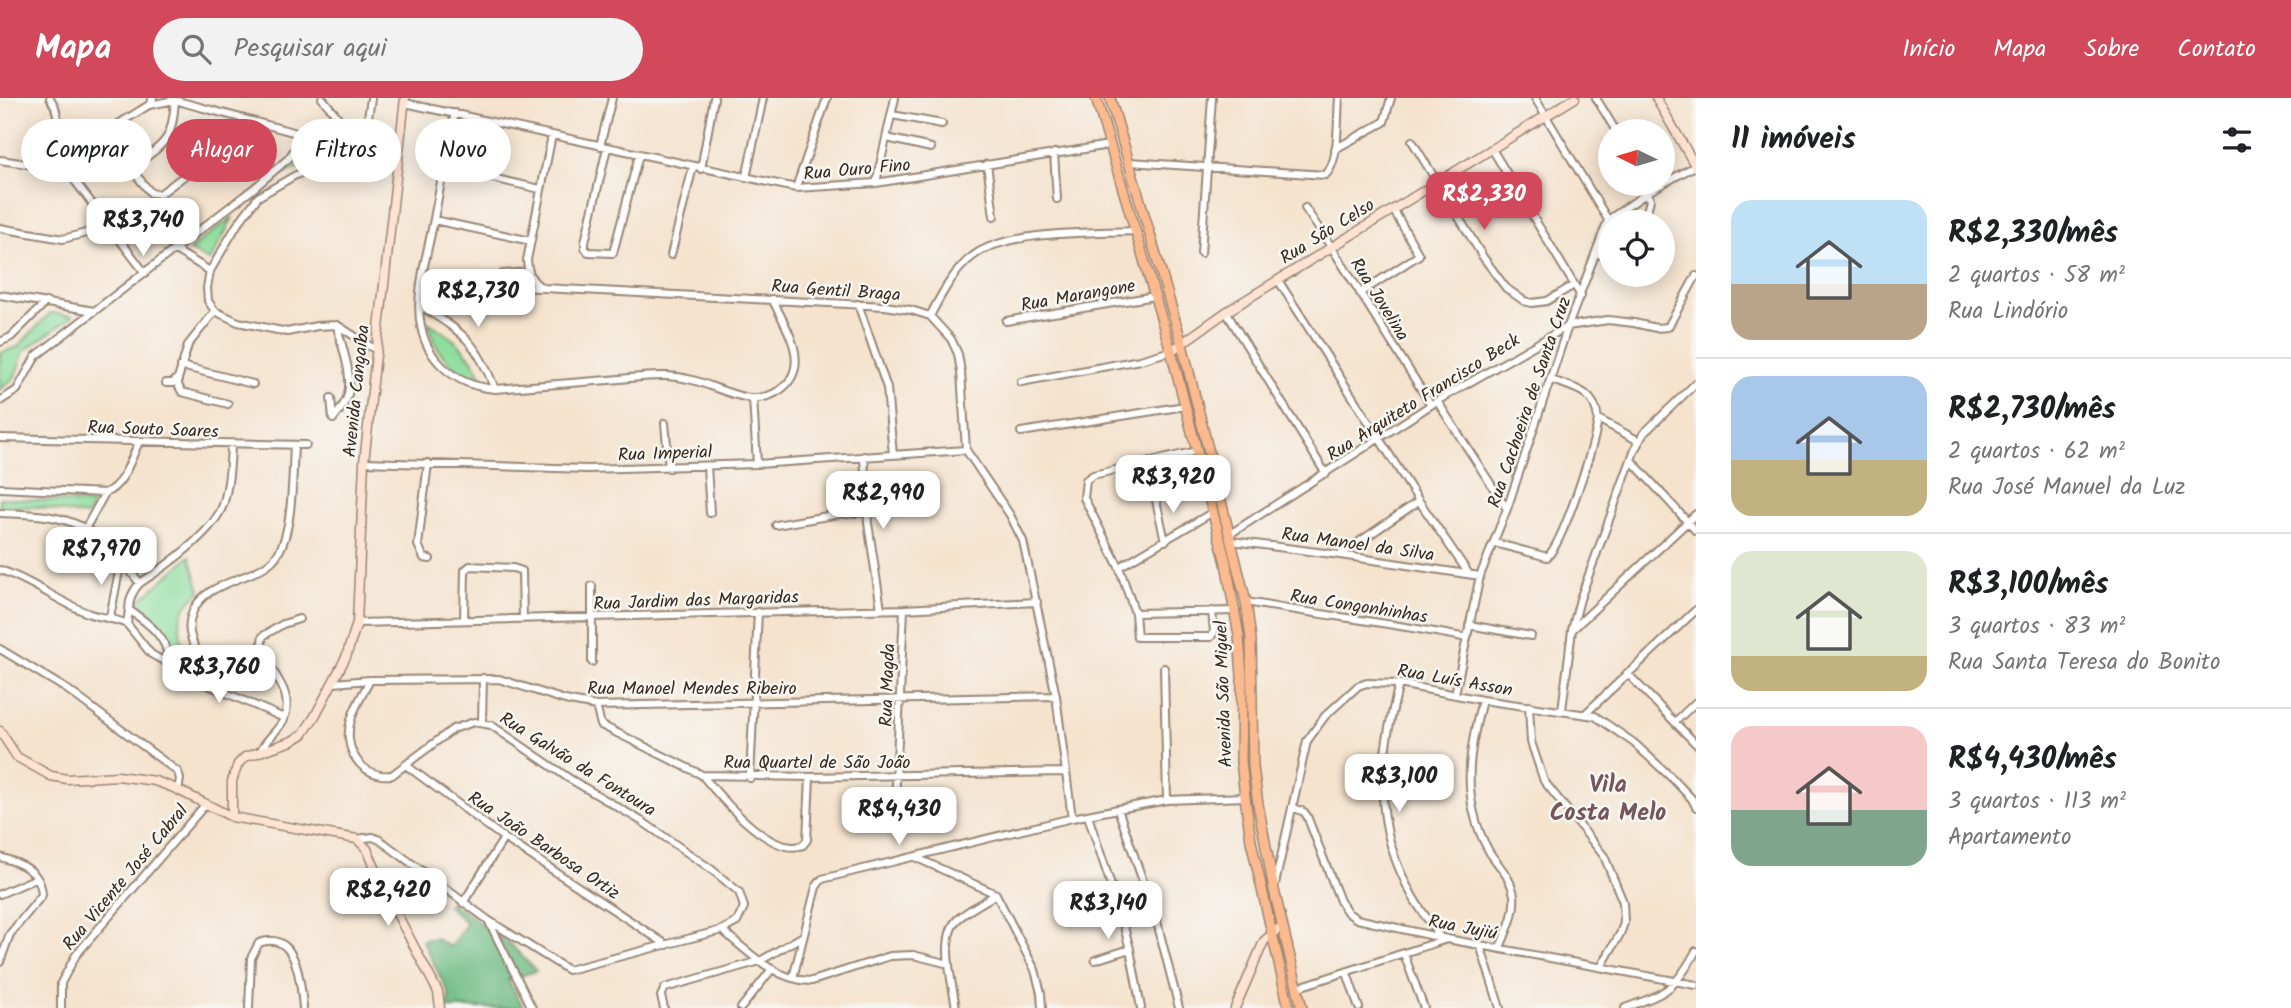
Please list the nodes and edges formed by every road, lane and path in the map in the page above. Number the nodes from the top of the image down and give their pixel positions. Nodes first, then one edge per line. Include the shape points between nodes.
1 (50, 98) edge
2 (322, 98) edge
3 (371, 98) edge
4 (612, 98) edge
5 (715, 98) edge
6 (763, 98) edge
7 (827, 98) edge
8 (895, 98) edge
9 (1096, 98) edge
10 (1110, 98) edge
11 (1212, 98) edge
12 (1339, 98) edge
13 (1391, 98) edge
14 (1535, 98) edge
15 (1575, 98) edge
16 (1596, 98) edge
17 (1656, 98) edge
18 (174, 99) edge
19 (151, 101) edge
20 (405, 101) edge
21 (455, 113) junction
22 (892, 114) junction
23 (1546, 116) junction
24 (57, 119) edge
25 (125, 119) edge
26 (173, 119) edge
27 (339, 119) edge
28 (368, 119) edge
29 (454, 119) edge
30 (1609, 119) edge
31 (942, 124) dead end
32 (291, 131) edge
33 (552, 135) junction
34 (887, 138) junction
35 (166, 141) edge
36 (1412, 141) dead end
37 (1109, 145) junction
38 (604, 147) junction
39 (931, 148) dead end
40 (1335, 149) junction
41 (1492, 149) junction
42 (1054, 153) junction
43 (291, 155) edge
44 (639, 155) junction
45 (0, 160) edge
46 (1129, 162) junction
47 (21, 163) edge
48 (987, 164) junction
49 (1695, 167) edge
50 (697, 168) junction
51 (1207, 168) junction
52 (291, 178) edge
53 (746, 178) junction
54 (1675, 178) edge
55 (78, 182) edge
56 (176, 182) edge
57 (441, 182) edge
58 (511, 182) edge
59 (1438, 182) junction
60 (876, 183) junction
61 (540, 188) junction
62 (796, 188) junction
63 (253, 189) junction
64 (1643, 196) edge
65 (258, 198) junction
66 (1057, 200) dead end
67 (1304, 208) dead end
68 (1393, 209) junction
69 (1602, 210) edge
70 (1622, 210) edge
71 (994, 216) dead end
72 (434, 220) junction
73 (105, 221) junction
74 (0, 228) edge
75 (1136, 230) junction
76 (531, 241) junction
77 (1332, 248) junction
78 (1598, 248) edge
79 (174, 250) junction
80 (1201, 253) dead end
81 (1596, 253) joint
82 (671, 255) dead end
83 (210, 271) junction
84 (528, 272) junction
85 (145, 273) junction
86 (1695, 279) edge
87 (1278, 280) junction
88 (1574, 285) junction
89 (543, 288) junction
90 (1360, 293) junction
91 (0, 295) edge
92 (1155, 296) junction
93 (1581, 296) junction
94 (772, 299) junction
95 (46, 302) junction
96 (858, 304) junction
97 (419, 305) junction
98 (215, 311) junction
99 (94, 312) junction
100 (1226, 312) junction
101 (930, 316) junction
102 (1006, 321) dead end
103 (337, 325) junction
104 (1569, 327) junction
105 (0, 342) edge
106 (1182, 344) junction
107 (376, 350) junction
108 (1171, 351) junction
109 (181, 366) junction
110 (179, 376) junction
111 (1551, 380) junction
112 (1021, 382) dead end
113 (166, 383) dead end
114 (1696, 383) edge
115 (253, 384) dead end
116 (495, 389) junction
117 (331, 398) dead end
118 (753, 398) junction
119 (0, 401) edge
120 (1437, 401) junction
121 (228, 404) dead end
122 (1430, 405) junction
123 (1185, 406) junction
124 (1598, 419) junction
125 (665, 423) dead end
126 (1021, 432) dead end
127 (0, 438) edge
128 (1379, 438) junction
129 (1639, 440) junction
130 (139, 442) junction
131 (231, 445) junction
132 (306, 445) dead end
133 (294, 446) junction
134 (965, 450) junction
135 (1197, 451) junction
136 (893, 454) junction
137 (864, 456) junction
138 (1631, 460) junction
139 (364, 462) junction
140 (428, 463) junction
141 (757, 464) junction
142 (706, 466) junction
143 (669, 468) junction
144 (1326, 474) junction
145 (0, 488) edge
146 (105, 494) junction
147 (1155, 496) dead end
148 (1419, 501) junction
149 (1507, 509) junction
150 (890, 511) dead end
151 (1213, 512) junction
152 (0, 513) edge
153 (710, 513) dead end
154 (867, 513) junction
155 (1696, 514) edge
156 (1688, 522) junction
157 (776, 525) dead end
158 (85, 529) junction
159 (1696, 530) edge
160 (1231, 538) junction
161 (1165, 541) junction
162 (1494, 542) junction
163 (1340, 555) junction
164 (430, 559) dead end
165 (121, 561) junction
166 (1119, 567) junction
167 (0, 570) edge
168 (1469, 574) junction
169 (1480, 576) junction
170 (140, 583) junction
171 (592, 586) dead end
172 (1037, 602) junction
173 (1246, 603) junction
174 (881, 608) junction
175 (904, 609) junction
176 (130, 610) junction
177 (1696, 610) edge
178 (1212, 611) junction
179 (1236, 611) junction
180 (758, 612) junction
181 (1135, 613) junction
182 (110, 617) junction
183 (590, 617) junction
184 (299, 619) dead end
185 (523, 619) junction
186 (464, 620) junction
187 (357, 623) junction
188 (127, 624) junction
189 (1469, 625) junction
190 (1572, 630) junction
191 (1531, 636) dead end
192 (1467, 638) junction
193 (0, 649) edge
194 (194, 650) junction
195 (169, 655) junction
196 (592, 662) dead end
197 (167, 664) junction
198 (1164, 668) dead end
199 (1627, 673) junction
200 (483, 678) junction
201 (370, 680) junction
202 (201, 682) junction
203 (333, 683) junction
204 (1399, 684) junction
205 (1455, 694) junction
206 (1056, 695) junction
207 (901, 699) junction
208 (1482, 699) junction
209 (1696, 702) edge
210 (754, 703) junction
211 (596, 706) junction
212 (1529, 706) junction
213 (1562, 710) junction
214 (1585, 713) junction
215 (284, 718) junction
216 (482, 722) junction
217 (1675, 722) junction
218 (0, 731) edge
219 (1696, 744) edge
220 (261, 750) junction
221 (407, 766) junction
222 (1065, 772) junction
223 (702, 775) junction
224 (897, 775) junction
225 (810, 777) junction
226 (750, 778) junction
227 (178, 790) junction
228 (1245, 797) junction
229 (1694, 797) edge
230 (1167, 800) junction
231 (895, 804) dead end
232 (205, 805) junction
233 (1292, 807) junction
234 (1696, 807) edge
235 (1118, 809) junction
236 (1088, 816) junction
237 (232, 817) junction
238 (1072, 818) junction
239 (504, 838) junction
240 (357, 839) junction
241 (380, 840) junction
242 (367, 849) junction
243 (0, 857) edge
244 (916, 857) junction
245 (37, 878) junction
246 (1274, 890) junction
247 (0, 894) edge
248 (996, 894) junction
249 (463, 903) junction
250 (488, 920) junction
251 (1282, 926) junction
252 (722, 930) junction
253 (1272, 933) junction
254 (803, 936) junction
255 (1443, 938) junction
256 (667, 945) junction
257 (1480, 945) junction
258 (1500, 948) junction
259 (1130, 949) junction
260 (1696, 951) edge
261 (1404, 954) junction
262 (1095, 960) dead end
263 (760, 961) junction
264 (0, 962) edge
265 (949, 964) junction
266 (1601, 967) junction
267 (772, 969) junction
268 (1347, 973) junction
269 (793, 978) junction
270 (1677, 982) junction
271 (1696, 985) edge
272 (1296, 988) junction
273 (1139, 1007) edge
274 (61, 1008) edge
275 (249, 1008) edge
276 (303, 1008) edge
277 (440, 1008) edge
278 (532, 1008) edge
279 (664, 1008) edge
280 (741, 1008) edge
281 (956, 1008) edge
282 (1042, 1008) edge
283 (1179, 1008) edge
284 (1235, 1008) edge
285 (1289, 1008) edge
286 (1302, 1008) edge
287 (1359, 1008) edge
288 (1424, 1008) edge
289 (1500, 1008) edge
290 (1625, 1008) edge

1 - 24 street
2 - 27 street
3 - 28 street
4 - 38 street
5 - 50 street
6 - 53 street
7 - 62 street
8 - 22 street
9 - 37 main road, Avenida São Miguel
10 - 46 main road, Avenida São Miguel
11 - 51 street
12 - 40 street
13 - 40 street via 1384,122
14 - 23 street
15 - 23 main road, Rua São Celso
16 - 30 street
17 - 49 main road
18 - 19 street
18 - 26 street
18 - 32 street
19 - 25 street
20 - 21 street, Rua Ouro Fino
20 - 107 main road, Avenida Cangaíba
21 - 29 street
21 - 33 street, Rua Ouro Fino
22 - 31 street
22 - 34 street
23 - 41 main road, Rua São Celso
23 - 69 street
33 - 38 street, Rua Ouro Fino
33 - 61 street
34 - 39 street
34 - 60 street
35 - 56 street via 137,164 136,175 151,193 160,194
36 - 59 street
37 - 42 street, Rua Ouro Fino
37 - 75 main road, Avenida São Miguel
38 - 44 street, Rua Ouro Fino
38 - 44 street via 585,242 588,252 613,253
40 - 51 street via 1332,168 1322,176
41 - 59 main road, Rua São Celso
41 - 88 street
42 - 48 street, Rua Ouro Fino
42 - 66 street
43 - 63 street
44 - 50 street, Rua Ouro Fino
45 - 47 street
46 - 51 street
46 - 106 main road, Avenida São Miguel
48 - 60 street, Rua Ouro Fino
48 - 71 street
49 - 54 street
50 - 53 street, Rua Ouro Fino
50 - 82 street
51 - 80 street
52 - 65 street
53 - 62 street, Rua Ouro Fino
55 - 73 street
57 - 72 street
58 - 61 street
59 - 68 main road, Rua São Celso
59 - 88 street via 1498,279 1515,296 1540,303
60 - 62 street, Rua Ouro Fino
61 - 76 street
63 - 65 street
63 - 79 street
64 - 70 street
65 - 83 street
67 - 77 street, Rua Jovelina
68 - 77 main road, Rua São Celso
68 - 90 street via 1419,256
72 - 76 street
72 - 97 street
73 - 74 street via 86,233 62,239
73 - 85 street
75 - 92 main road, Avenida São Miguel
75 - 101 street via 1022,238 993,246 960,268
76 - 84 street
77 - 87 main road, Rua São Celso
77 - 90 street, Rua Jovelina
78 - 81 street, Rua Cachoeira de Santa Cruz
79 - 83 street
79 - 85 street
81 - 93 street, Rua Cachoeira de Santa Cruz
83 - 98 street via 208,301
84 - 89 street
84 - 89 street, Rua Gentil Braga via 503,274 502,286
85 - 99 street
86 - 104 street, Rua Arquiteto Francisco Beck via 1663,329 1608,320
87 - 100 main road, Rua São Celso
87 - 128 street
88 - 93 street
89 - 94 street, Rua Gentil Braga
90 - 122 street, Rua Jovelina
91 - 95 street
92 - 102 street, Rua Marangone
92 - 108 main road, Avenida São Miguel
93 - 104 street, Rua Cachoeira de Santa Cruz
94 - 96 street, Rua Gentil Braga
94 - 118 street via 793,342 796,364 787,385 775,394
95 - 99 street
95 - 105 street
96 - 101 street, Rua Gentil Braga
96 - 136 street via 887,388
97 - 116 street via 471,342
97 - 116 street via 423,338 432,356 453,376
98 - 103 street via 276,331
98 - 109 street via 192,340
99 - 119 street via 36,356 17,390
100 - 106 main road, Rua São Celso
100 - 144 street
101 - 134 street via 958,354
103 - 107 street
103 - 117 street via 349,392 333,419
104 - 111 street, Rua Cachoeira de Santa Cruz
104 - 120 street, Rua Arquiteto Francisco Beck
106 - 108 main road, Rua São Celso
106 - 160 main road, Avenida São Miguel
107 - 139 main road, Avenida Cangaíba
108 - 112 street
108 - 123 main road, Avenida São Miguel
109 - 110 street
109 - 115 street
110 - 113 street
110 - 121 street via 182,392
111 - 124 street via 1589,395
111 - 149 street, Rua Cachoeira de Santa Cruz
114 - 129 street
116 - 118 street via 665,376 698,380
118 - 141 street
120 - 122 street, Rua Arquiteto Francisco Beck
120 - 149 street
122 - 128 street, Rua Arquiteto Francisco Beck
123 - 126 street
123 - 135 main road, Avenida São Miguel
124 - 129 street
124 - 162 street via 1553,552 1540,556
125 - 143 street
127 - 130 street, Rua Souto Soares
128 - 144 street, Rua Arquiteto Francisco Beck
128 - 148 street
129 - 138 street
130 - 131 street, Rua Souto Soares
130 - 146 street via 122,479
131 - 133 street, Rua Souto Soares
131 - 170 street via 229,479 216,517
132 - 133 street, Rua Souto Soares
133 - 194 street via 285,539 274,559 212,592 194,607 188,626
134 - 136 street, Rua Imperial
134 - 172 street via 1018,528
135 - 151 main road, Avenida São Miguel
135 - 166 street via 1086,480 1084,498
136 - 137 street, Rua Imperial
137 - 141 street, Rua Imperial
137 - 154 street
138 - 156 street
138 - 190 street
139 - 140 street, Rua Imperial
139 - 187 main road, Avenida Cangaíba
140 - 143 street, Rua Imperial
140 - 164 street via 418,538 420,553
141 - 142 street, Rua Imperial
142 - 143 street, Rua Imperial
142 - 153 street
144 - 160 street, Rua Arquiteto Francisco Beck
145 - 146 street
146 - 158 street
147 - 161 street
148 - 163 street
148 - 168 street
149 - 162 street, Rua Cachoeira de Santa Cruz
150 - 154 street
151 - 161 street
151 - 179 main road, Avenida São Miguel
152 - 158 street via 48,516
154 - 157 street
154 - 174 street
155 - 156 street
156 - 159 street
156 - 190 street
158 - 165 street
160 - 163 street, Rua Manoel da Silva
160 - 173 main road, Avenida São Miguel
161 - 166 street
162 - 169 street, Rua Cachoeira de Santa Cruz
163 - 168 street, Rua Manoel da Silva
165 - 170 street
165 - 182 street
166 - 181 street
167 - 182 street via 91,614
168 - 169 street, Rua Manoel da Silva
169 - 189 street, Rua Cachoeira de Santa Cruz
170 - 176 street via 132,594
171 - 183 street
172 - 175 street, Rua Jardim das Margaridas
172 - 206 street
173 - 192 street, Rua Congonhinhas
173 - 246 main road, Avenida São Miguel via 1253,667 1253,766
174 - 175 street, Rua Jardim das Margaridas
174 - 180 street, Rua Jardim das Margaridas
175 - 207 street, Rua Magda
176 - 188 street
176 - 195 street via 155,630
177 - 199 street
178 - 179 street
178 - 181 street
178 - 181 street via 1214,632 1209,638 1139,638
179 - 228 main road, Avenida São Miguel
180 - 183 street, Rua Jardim das Margaridas
180 - 210 street
182 - 188 street
183 - 185 street, Rua Jardim das Margaridas
183 - 196 street
184 - 215 street via 268,632 261,643 286,696
185 - 186 street, Rua Jardim das Margaridas
185 - 186 street via 522,571 470,566 465,570
186 - 187 street, Rua Jardim das Margaridas
187 - 203 main road, Avenida Cangaíba
188 - 197 street via 145,650
189 - 191 street
189 - 192 street, Rua Cachoeira de Santa Cruz
190 - 213 street
192 - 205 street, Rua Cachoeira de Santa Cruz
193 - 227 street via 68,690 178,772
194 - 195 street
194 - 202 street via 202,667
195 - 197 street
197 - 202 street
198 - 230 street
199 - 214 street
199 - 217 street
200 - 201 street, Rua Manoel Mendes Ribeiro
200 - 211 street, Rua Manoel Mendes Ribeiro via 508,680
200 - 216 street
201 - 203 street, Rua Manoel Mendes Ribeiro
201 - 221 street, Rua Galvão da Fontoura via 351,720 348,737 354,755 358,764 379,777
202 - 215 street
203 - 220 main road, Avenida Cangaíba via 303,734
204 - 205 street, Rua Luís Asson
204 - 233 street, Rua Luís Asson via 1358,686 1325,716 1307,741
204 - 255 street via 1384,748 1383,806 1404,879
205 - 208 street, Rua Luís Asson
206 - 207 street, Rua Manoel Mendes Ribeiro
206 - 222 street
207 - 210 street, Rua Manoel Mendes Ribeiro
207 - 224 street, Rua Magda
208 - 212 street, Rua Luís Asson
208 - 258 street via 1472,744 1470,791 1483,838 1514,896
209 - 217 street
210 - 211 street, Rua Manoel Mendes Ribeiro
210 - 226 street
211 - 223 street, Rua Quartel de São João via 601,725
212 - 213 street, Rua Luís Asson
212 - 266 street via 1531,742 1544,781 1604,856 1623,902 1624,923
213 - 214 street, Rua Luís Asson
214 - 229 street, Rua Luís Asson via 1634,743
215 - 220 street
216 - 221 street, Rua Galvão da Fontoura via 453,730
216 - 252 street, Rua Galvão da Fontoura via 670,839 739,892 744,907 737,922
217 - 219 street
218 - 227 main road via 17,757 51,776 133,777
220 - 237 main road, Avenida Cangaíba via 244,757 234,770
221 - 239 street, Rua João Barbosa Ortiz
222 - 224 street, Rua Quartel de São João
222 - 238 street
223 - 225 street via 744,821 793,847 803,845 808,835
223 - 226 street, Rua Quartel de São João
224 - 225 street, Rua Quartel de São João
224 - 231 street, Rua Magda
225 - 226 street, Rua Quartel de São João
227 - 232 main road
228 - 230 street
228 - 253 main road, Avenida São Miguel
229 - 234 street, Rua Luís Asson
230 - 235 street
232 - 237 main road
232 - 274 street, Rua Vicente José Cabral via 76,955 61,983
233 - 246 street, Rua Luís Asson
233 - 255 street, Rua Jujiú via 1307,816 1348,913 1357,919
235 - 236 street
235 - 283 street via 1157,922
236 - 238 street
236 - 259 street
237 - 240 main road
238 - 244 street
239 - 249 street
239 - 256 street, Rua João Barbosa Ortiz
240 - 241 street
240 - 242 main road
241 - 242 street
241 - 249 street
242 - 277 main road via 438,992
243 - 245 street via 26,866
244 - 248 street
244 - 254 street via 822,879
245 - 247 street
245 - 264 street via 42,895 10,934
246 - 251 main road, Avenida São Miguel
248 - 265 street via 954,923 948,942
248 - 282 street via 1035,970
249 - 250 street
250 - 256 street via 568,970
250 - 278 street
251 - 253 main road
251 - 272 main road, Avenida São Miguel
252 - 256 street
252 - 263 street
253 - 284 main road
253 - 285 main road, Avenida São Miguel
254 - 263 street
254 - 269 street
255 - 257 street, Rua Jujiú
255 - 261 street
257 - 258 street, Rua Jujiú
257 - 289 street
258 - 266 street, Rua Jujiú
259 - 262 street
259 - 273 street
260 - 270 street
261 - 268 street
261 - 288 street
263 - 267 street
263 - 279 street via 665,988 660,996
265 - 269 street via 902,955 878,958 812,981
265 - 281 street
266 - 270 street, Rua Jujiú
267 - 269 street
267 - 280 street
268 - 272 street
268 - 287 street
270 - 271 street, Rua Jujiú
270 - 290 street via 1662,994
272 - 286 main road, Avenida São Miguel
275 - 276 street via 251,958 258,943 267,940 291,952

